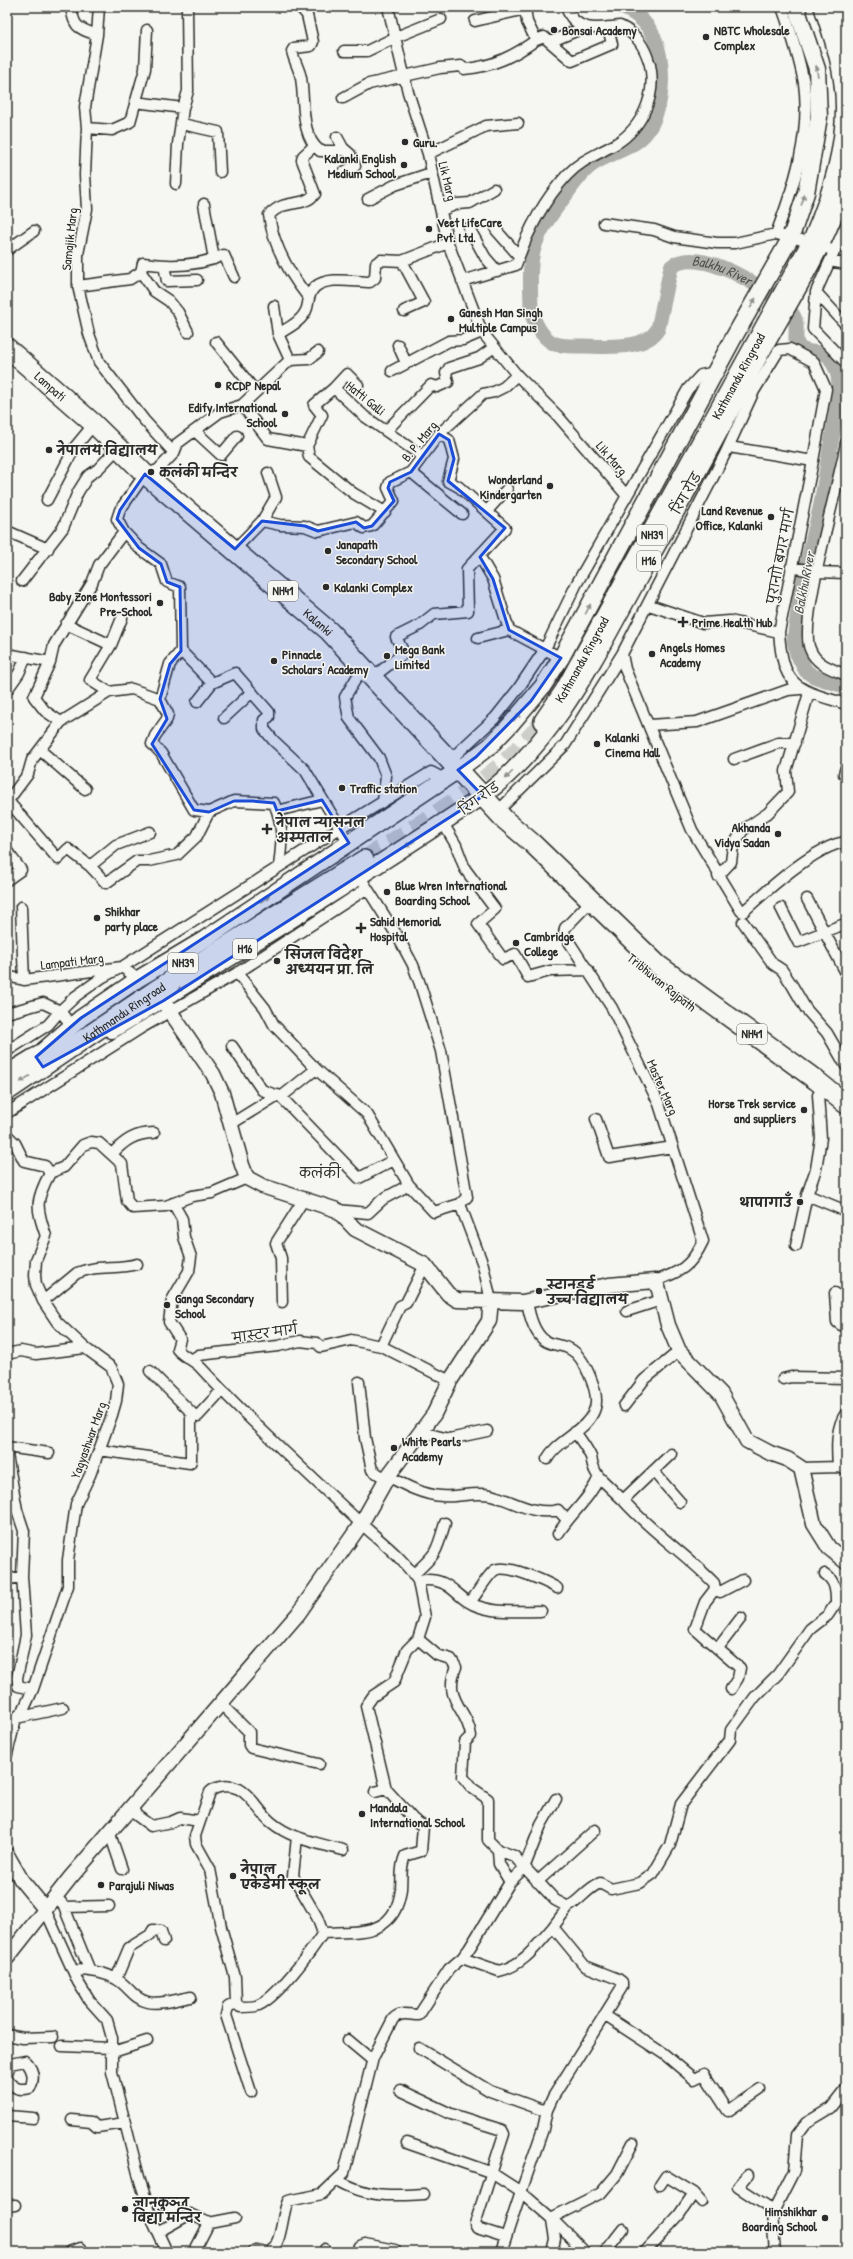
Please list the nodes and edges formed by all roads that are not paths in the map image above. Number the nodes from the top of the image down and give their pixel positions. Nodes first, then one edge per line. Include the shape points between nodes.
1 (71, 7) edge
2 (99, 7) edge
3 (187, 7) edge
4 (300, 7) edge
5 (388, 7) edge
6 (566, 7) edge
7 (782, 7) edge
8 (796, 7) edge
9 (814, 7) edge
10 (824, 7) edge
11 (839, 7) edge
12 (525, 8) edge
13 (441, 19) dead end
14 (475, 21) dead end
15 (846, 26) edge
16 (608, 27) junction
17 (583, 28) junction
18 (147, 30) dead end
19 (97, 35) junction
20 (396, 36) junction
21 (536, 40) junction
22 (550, 42) junction
23 (344, 51) dead end
24 (404, 76) junction
25 (343, 98) dead end
26 (135, 102) junction
27 (183, 108) junction
28 (182, 124) junction
29 (518, 124) dead end
30 (87, 128) junction
31 (337, 137) dead end
32 (314, 146) junction
33 (343, 148) junction
34 (428, 154) junction
35 (220, 172) dead end
36 (344, 172) dead end
37 (431, 173) junction
38 (846, 181) edge
39 (176, 184) dead end
40 (494, 189) dead end
41 (368, 199) dead end
42 (204, 204) dead end
43 (442, 210) junction
44 (604, 223) dead end
45 (846, 225) edge
46 (469, 228) dead end
47 (496, 230) dead end
48 (34, 232) dead end
49 (806, 242) junction
50 (448, 243) junction
51 (7, 250) edge
52 (519, 256) junction
53 (214, 259) junction
54 (402, 260) junction
55 (830, 261) junction
56 (846, 264) edge
57 (164, 265) junction
58 (497, 271) junction
59 (141, 272) junction
60 (234, 277) dead end
61 (197, 280) dead end
62 (462, 281) junction
63 (78, 286) junction
64 (816, 292) junction
65 (308, 297) junction
66 (274, 306) dead end
67 (404, 311) dead end
68 (846, 324) edge
69 (188, 332) dead end
70 (482, 332) junction
71 (278, 334) junction
72 (216, 342) dead end
73 (749, 343) junction
74 (398, 345) dead end
75 (7, 348) edge
76 (493, 348) junction
77 (318, 352) dead end
78 (290, 360) junction
79 (406, 363) junction
80 (846, 363) edge
81 (392, 371) dead end
82 (716, 372) junction
83 (517, 374) junction
84 (358, 385) dead end
85 (334, 388) junction
86 (256, 392) junction
87 (242, 405) junction
88 (94, 424) junction
89 (386, 430) junction
90 (195, 431) junction
91 (439, 434) junction
92 (237, 436) dead end
93 (846, 443) edge
94 (307, 446) junction
95 (119, 447) junction
96 (729, 447) junction
97 (174, 452) junction
98 (422, 456) junction
99 (813, 461) junction
100 (411, 472) junction
101 (268, 473) dead end
102 (146, 474) junction
103 (507, 489) dead end
104 (627, 496) junction
105 (47, 500) dead end
106 (487, 511) junction
107 (385, 512) junction
108 (462, 514) dead end
109 (262, 520) junction
110 (7, 531) edge
111 (124, 532) junction
112 (48, 549) junction
113 (235, 549) junction
114 (480, 557) junction
115 (793, 567) junction
116 (816, 572) junction
117 (846, 573) edge
118 (22, 581) dead end
119 (648, 605) junction
120 (122, 618) dead end
121 (66, 624) junction
122 (509, 630) junction
123 (779, 632) junction
124 (478, 638) dead end
125 (111, 645) junction
126 (545, 649) junction
127 (181, 651) junction
128 (7, 654) edge
129 (622, 654) junction
130 (26, 657) junction
131 (561, 658) junction
132 (50, 662) junction
133 (368, 672) junction
134 (846, 675) edge
135 (212, 683) junction
136 (7, 690) edge
137 (804, 691) junction
138 (109, 692) junction
139 (252, 692) junction
140 (160, 699) junction
141 (197, 702) dead end
142 (846, 704) edge
143 (540, 717) tunnel mouth
144 (224, 718) dead end
145 (61, 722) junction
146 (650, 725) junction
147 (795, 743) junction
148 (40, 750) junction
149 (734, 759) dead end
150 (451, 770) junction
151 (85, 789) dead end
152 (483, 796) junction
153 (322, 800) junction
154 (383, 801) junction
155 (8, 802) edge
156 (277, 811) junction
157 (209, 812) junction
158 (501, 816) junction
159 (443, 823) junction
160 (340, 828) junction
161 (150, 832) dead end
162 (846, 842) edge
163 (7, 851) edge
164 (360, 864) junction
165 (90, 866) junction
166 (279, 867) junction
167 (718, 876) junction
168 (7, 880) edge
169 (807, 898) dead end
170 (586, 906) junction
171 (21, 907) dead end
172 (781, 908) dead end
173 (743, 922) dead end
174 (846, 925) edge
175 (823, 932) junction
176 (122, 967) junction
177 (588, 970) junction
178 (237, 973) junction
179 (846, 973) edge
180 (7, 976) edge
181 (138, 979) junction
182 (24, 980) junction
183 (166, 1006) junction
184 (60, 1011) junction
185 (7, 1014) edge
186 (72, 1026) junction
187 (232, 1046) dead end
188 (7, 1051) edge
189 (40, 1062) junction
190 (846, 1066) edge
191 (316, 1069) junction
192 (7, 1075) edge
193 (7, 1091) edge
194 (818, 1095) junction
195 (280, 1096) junction
196 (846, 1104) edge
197 (7, 1113) edge
198 (846, 1114) edge
199 (596, 1120) dead end
200 (231, 1124) junction
201 (154, 1133) dead end
202 (7, 1135) edge
203 (673, 1147) junction
204 (112, 1154) junction
205 (394, 1160) junction
206 (50, 1174) junction
207 (247, 1178) junction
208 (409, 1185) junction
209 (807, 1195) junction
210 (304, 1199) junction
211 (173, 1203) junction
212 (460, 1204) junction
213 (336, 1210) junction
214 (846, 1211) edge
215 (796, 1246) dead end
216 (137, 1264) dead end
217 (425, 1266) junction
218 (655, 1281) junction
219 (835, 1293) dead end
220 (661, 1300) junction
221 (43, 1301) junction
222 (491, 1301) junction
223 (282, 1302) dead end
224 (527, 1302) junction
225 (627, 1311) dead end
226 (846, 1325) edge
227 (381, 1346) junction
228 (85, 1348) junction
229 (679, 1350) junction
230 (7, 1354) edge
231 (193, 1359) junction
232 (150, 1371) dead end
233 (846, 1378) edge
234 (784, 1379) dead end
235 (450, 1381) junction
236 (359, 1382) dead end
237 (222, 1390) junction
238 (624, 1406) dead end
239 (846, 1413) edge
240 (194, 1415) junction
241 (486, 1431) dead end
242 (421, 1432) junction
243 (575, 1432) junction
244 (7, 1447) edge
245 (99, 1450) junction
246 (49, 1453) dead end
247 (671, 1454) dead end
248 (7, 1455) edge
249 (547, 1459) dead end
250 (801, 1468) junction
251 (842, 1468) edge
252 (653, 1470) junction
253 (387, 1477) junction
254 (599, 1477) junction
255 (623, 1500) junction
256 (680, 1502) dead end
257 (566, 1520) junction
258 (445, 1523) dead end
259 (361, 1524) junction
260 (558, 1534) dead end
261 (846, 1562) edge
262 (825, 1574) dead end
263 (22, 1576) junction
264 (415, 1578) junction
265 (7, 1580) edge
266 (743, 1580) dead end
267 (557, 1588) dead end
268 (715, 1589) junction
269 (846, 1592) edge
270 (470, 1602) junction
271 (836, 1602) junction
272 (541, 1611) dead end
273 (741, 1618) dead end
274 (418, 1639) junction
275 (718, 1648) junction
276 (731, 1689) dead end
277 (33, 1690) junction
278 (220, 1703) junction
279 (63, 1708) dead end
280 (16, 1718) junction
281 (7, 1754) edge
282 (319, 1764) dead end
283 (386, 1789) junction
284 (375, 1792) dead end
285 (556, 1799) dead end
286 (133, 1807) junction
287 (200, 1821) junction
288 (595, 1830) dead end
289 (110, 1834) junction
290 (297, 1837) junction
291 (343, 1850) dead end
292 (498, 1850) junction
293 (7, 1855) edge
294 (524, 1868) junction
295 (122, 1869) dead end
296 (510, 1882) junction
297 (538, 1882) junction
298 (60, 1901) junction
299 (109, 1906) dead end
300 (568, 1906) junction
301 (45, 1909) junction
302 (553, 1927) junction
303 (323, 1933) junction
304 (164, 1941) dead end
305 (7, 1958) edge
306 (462, 1958) junction
307 (74, 1970) junction
308 (90, 1971) junction
309 (116, 1979) junction
310 (191, 1997) dead end
311 (236, 2003) junction
312 (604, 2015) junction
313 (7, 2035) edge
314 (53, 2037) dead end
315 (348, 2040) dead end
316 (147, 2041) dead end
317 (62, 2046) dead end
318 (419, 2048) dead end
319 (111, 2050) junction
320 (372, 2060) junction
321 (7, 2074) edge
322 (7, 2080) edge
323 (760, 2089) dead end
324 (846, 2089) edge
325 (400, 2090) dead end
326 (251, 2092) dead end
327 (547, 2110) junction
328 (7, 2116) edge
329 (33, 2118) dead end
330 (72, 2120) dead end
331 (125, 2123) junction
332 (406, 2143) dead end
333 (633, 2143) dead end
334 (490, 2172) junction
335 (748, 2176) dead end
336 (337, 2180) junction
337 (660, 2185) dead end
338 (521, 2192) junction
339 (694, 2193) junction
340 (424, 2194) dead end
341 (702, 2202) dead end
342 (772, 2214) junction
343 (235, 2218) dead end
344 (552, 2219) junction
345 (209, 2223) junction
346 (623, 2228) dead end
347 (158, 2232) junction
348 (505, 2237) junction
349 (81, 2248) dead end
350 (395, 2250) dead end
351 (69, 2252) edge
352 (167, 2252) edge
353 (194, 2252) edge
354 (253, 2252) edge
355 (266, 2252) edge
356 (270, 2252) edge
357 (357, 2252) edge
358 (501, 2252) edge
359 (552, 2252) edge
360 (585, 2252) edge
361 (605, 2252) edge
362 (645, 2252) edge
363 (775, 2252) edge

1 - 19 street via 73,21 78,28
2 - 19 street, Samajik Marg
3 - 27 street via 188,91
4 - 32 street via 307,15 312,42 311,46 294,48 292,51 304,96 304,118
5 - 20 street, Lik Marg
6 - 17 street via 572,18
7 - 49 street via 798,58 804,89 805,110 801,151 795,177
49 -> 8 main road via 806,193 819,117 817,68
9 - 49 highway, Kathmandu Ringroad / NH39 via 833,73 834,128 823,189
10 - 49 highway, Kathmandu Ringroad / NH39 via 845,85 845,131 827,208
11 - 15 main road
12 - 14 street
12 - 21 street via 527,22
13 - 20 street
16 - 17 street
16 - 22 street via 612,44 572,61
16 - 52 street via 620,26 628,30 643,46 652,80 645,112 635,128 618,142 578,163 567,175 541,209
17 - 22 street
18 - 26 street via 145,69
19 - 30 street, Samajik Marg via 85,107
20 - 23 street via 367,51
20 - 24 street, Lik Marg
21 - 22 street via 544,37
21 - 24 street via 514,56 475,68 447,67
24 - 25 street via 369,84
24 - 34 street, Lik Marg
26 - 27 street
26 - 30 street via 130,122 112,130
27 - 28 street
28 - 35 street via 218,132
28 - 39 street
29 - 34 street via 486,126
30 - 63 street, Samajik Marg via 84,175 87,209 78,254
31 - 33 street
32 - 33 street via 320,151 334,153
32 - 65 street via 302,160 315,194 306,202 283,204 269,215 271,235 294,280
33 - 36 street via 350,154 355,166
34 - 37 street, Lik Marg
37 - 41 street via 395,185
37 - 43 street, Lik Marg
38 - 49 main road via 839,205
40 - 43 street via 470,202
42 - 53 street
43 - 50 street, Lik Marg
44 - 49 street via 717,243
45 - 49 street
46 - 58 street via 485,257
47 - 52 street
48 - 51 street
49 - 55 street
49 - 73 highway, Kathmandu Ringroad / NH39
50 - 54 street
50 - 62 street, Lik Marg
52 - 58 street via 516,264
53 - 57 street via 200,264
53 - 60 street via 224,255
54 - 65 street via 381,260 376,263 375,278 370,282 327,282 314,287
54 - 67 street via 424,302
55 - 56 street
55 - 64 street
57 - 59 street via 143,263
57 - 61 street via 167,281
58 - 62 street
59 - 63 street via 130,279
59 - 69 street via 154,291 174,307
62 - 70 street, Lik Marg
63 - 97 street, Samajik Marg via 89,334 99,362 144,420
64 - 68 street
64 - 80 street via 814,329
65 - 71 street via 307,308 298,322
66 - 71 street
70 - 76 street, Lik Marg
70 - 79 street via 463,340 449,341
71 - 78 street
72 - 86 street
73 - 82 main road
73 - 143 highway, Kathmandu Ringroad / NH39 via 564,692
73 -> 152 main road, रिंग रोड / H16 via 753,369 582,682 536,747 499,784
74 - 79 street
75 - 88 highway, Lampati / NH41
76 - 83 street, Lik Marg
76 - 89 street via 479,358 449,368 446,373 448,382 437,387 431,385
77 - 78 street via 309,359
78 - 86 street
79 - 81 street
82 - 104 street via 701,375 688,388
131 -> 82 main road
83 - 91 street, B. P. Marg via 499,390 483,394
83 - 104 street, Lik Marg via 557,415
84 - 85 street via 347,374
85 - 89 street, Hatti Galli via 364,416
85 - 94 street, Hatti Galli via 314,405 322,415
86 - 87 street
87 - 90 street via 220,412
87 - 94 street via 268,439
88 - 95 highway, Kalanki / NH41
88 - 105 street via 75,447
89 - 98 street, Hatti Galli
90 - 92 street via 221,456
90 - 97 street via 178,443
91 - 98 street, B. P. Marg
91 - 106 street via 449,440 454,459 448,481
93 - 116 street
94 - 107 street via 309,457 353,493
95 - 102 highway, Kalanki / NH41
95 - 112 street via 88,476 78,492 63,528
96 - 99 street
96 - 99 street, पुरानाो बगर मार्ग via 754,391 779,350 790,349 814,362 826,389
96 - 119 street
97 - 102 street via 158,470
98 - 100 street, B. P. Marg
99 - 115 street, पुरानाो बगर मार्ग
100 - 107 street, B. P. Marg via 390,482 388,488 394,501
100 - 108 street
101 - 109 street via 276,496
102 - 111 street via 120,510 117,519
102 - 113 highway, Kalanki / NH41
103 - 106 street
104 - 126 street via 577,583
106 - 114 street via 505,528
107 - 109 street, B. P. Marg via 372,526 364,528 356,522 318,531 305,526 280,525
109 - 113 street
110 - 112 street
111 - 121 street via 100,565 92,583
111 - 127 street via 139,548 161,564 167,582 180,587
112 - 118 street
113 - 133 highway, Kalanki / NH41 via 329,631
114 - 122 street via 493,579
114 - 133 street via 466,574 468,611 434,614 420,625 396,636 404,653
115 - 116 street
115 - 123 street, पुरानाो बगर मार्ग
116 - 117 street
116 - 134 street via 808,645 822,665
119 - 123 street via 703,623 730,621
119 - 129 street
120 - 125 street
121 - 125 street
121 - 132 street via 54,645
122 - 124 street
122 - 126 street
123 - 137 street, पुरानाो बगर मार्ग via 785,669 792,681
125 - 138 street via 90,680
126 - 131 street
126 - 150 street via 518,689
127 - 135 street
127 - 140 street via 170,664
128 - 130 street
129 - 146 street via 625,669
129 - 158 street via 564,745
130 - 132 street
130 - 136 street
150 -> 131 main road via 490,746 543,686
132 - 145 street via 34,697 45,711
133 - 150 highway, Kalanki / NH41
133 - 154 street via 345,697 349,718 379,758 386,776
135 - 139 street via 235,673
135 - 141 street
137 - 142 street
137 - 146 street via 788,690 697,722
137 - 147 street
138 - 140 street via 132,689
138 - 145 street
139 - 144 street
139 - 153 street via 269,712 269,716 264,720 264,729 305,770
140 - 157 street via 168,719 152,744 161,753 194,810
145 - 148 street
146 - 167 street via 692,830
147 - 149 street via 778,743
147 - 167 street via 786,771 788,792 768,813 743,830 733,846 730,862
148 - 151 street
148 - 155 street via 32,760 28,774
150 - 152 highway, NH41
150 - 154 street via 431,772
150 - 164 main road
152 - 158 highway, Tribhuvan Rajpath / NH41
152 - 159 main road, रिंग रोड / H16
153 - 156 street
153 - 160 street
154 - 160 street
155 - 165 street via 58,859 68,849
156 - 157 street via 274,803 234,801
156 - 166 street via 281,818 283,836
157 - 165 street via 197,836 177,855 137,861 106,883
158 - 170 highway, Tribhuvan Rajpath / NH41 via 532,843
159 -> 164 main road, रिंग रोड / H16
159 - 177 street via 456,845 465,869 495,909 478,924 504,959 515,954 528,977 550,971
160 - 164 street
160 - 166 street
161 - 165 street via 116,846
162 - 167 street via 822,850 767,889 743,912
163 - 168 street via 21,870
164 - 178 street
181 -> 164 main road via 206,939
164 -> 183 main road, रिंग रोड / H16
164 - 189 highway, Kathmandu Ringroad / NH39
164 - 212 street via 413,965 441,1051 467,1197
166 - 176 street
169 - 175 street
170 - 177 street, Master Marg via 563,931
170 - 194 highway, Tribhuvan Rajpath / NH41 via 656,979
170 - 196 highway, Tribhuvan Rajpath / NH41 via 658,965
171 - 182 street
172 - 175 street via 798,942
173 - 190 street via 773,964 782,970 806,1009 827,1033
174 - 175 street
175 - 179 street
176 - 181 street, Lampati Marg
176 - 182 street, Lampati Marg
176 - 184 street via 76,996
177 - 203 street, Master Marg via 612,1008 659,1104
178 - 183 street
178 - 191 street via 265,1008 274,1025
180 - 182 street, Lampati Marg
181 - 186 main road
183 - 189 main road, रिंग रोड / H16 via 98,1039
183 - 197 street
183 - 200 street via 213,1074
184 - 185 street via 43,1003
184 - 186 street
184 - 188 street via 48,1025
186 - 189 main road
187 - 195 street via 262,1090
189 - 192 highway, Kathmandu Ringroad / NH39
189 -> 193 highway, Kathmandu Ringroad / NH39
191 - 195 street
191 - 205 street via 367,1114
194 - 198 highway, Tribhuvan Rajpath / NH41
194 - 209 street via 822,1138 818,1163
195 - 200 street
195 - 205 street via 358,1178
199 - 203 street via 609,1157
200 - 207 street
201 - 204 street via 133,1136
202 - 206 street via 15,1142 24,1161 45,1166
203 - 218 street, Master Marg via 703,1241 697,1255 683,1271
204 - 206 street via 99,1143 91,1142 77,1150 60,1170
204 - 211 street via 122,1164 129,1206 166,1206
205 - 208 street
206 - 221 street, Yagyashwar Marg via 37,1201 46,1236 36,1260 35,1274 36,1285
207 - 210 street via 262,1186
207 - 211 street via 212,1193 192,1196
208 - 212 street via 434,1212
208 - 213 street via 384,1199 368,1213
209 - 214 street
209 - 215 street
210 - 213 street
210 - 223 street via 276,1242 281,1258
211 - 231 street via 182,1219 184,1237 191,1256 189,1271 172,1300 169,1322 180,1339 177,1349
212 - 222 street via 483,1265
213 - 217 street via 355,1229
216 - 221 street via 125,1267 98,1266 84,1270
217 - 222 street via 456,1300
217 - 227 street via 406,1304 400,1306
218 - 220 street
218 - 224 street via 609,1285
219 - 226 street via 837,1322
220 - 225 street
220 - 229 street
221 - 228 street, Yagyashwar Marg via 57,1322
222 - 224 street
222 - 235 street via 489,1321
224 - 243 street via 530,1318 542,1338 548,1343 568,1348 578,1354 595,1389 595,1409
227 - 231 street, मास्टर मार्ग via 351,1340 321,1347 317,1343 300,1341 199,1355
227 - 235 street, मास्टर मार्ग
228 - 230 street via 36,1354 21,1351
228 - 245 street, Yagyashwar Marg via 111,1367 118,1384 116,1401
229 - 238 street via 644,1380
229 - 250 street via 721,1394 747,1441
231 - 237 street
232 - 240 street
233 - 234 street
235 - 242 street via 434,1414
236 - 253 street via 365,1438 372,1470
237 - 240 street via 198,1416
237 - 259 street
239 - 251 street via 837,1440
240 - 245 street via 191,1418 190,1463
241 - 242 street via 449,1439
242 - 253 street
243 - 249 street via 556,1446
243 - 254 street via 586,1448 593,1469
244 - 246 street
245 - 277 street, Yagyashwar Marg via 76,1504 68,1560 68,1586
247 - 252 street
248 - 263 street via 17,1510 24,1531
250 - 251 street
250 - 261 street via 814,1524 829,1548
252 - 255 street
252 - 256 street
253 - 257 street via 408,1487 442,1496 490,1495 544,1513 558,1510
253 - 259 street
254 - 255 street
254 - 257 street via 588,1496
255 - 268 street via 653,1530 702,1571 714,1583
257 - 260 street
258 - 264 street via 439,1548
259 - 264 street via 403,1561
259 - 278 street via 298,1614
262 - 271 street via 834,1584
263 - 265 street
263 - 277 street via 26,1635 16,1678 20,1688
264 - 270 street via 448,1584
264 - 274 street via 424,1617
266 - 268 street via 720,1592
267 - 270 street via 531,1575 500,1569 490,1574
268 - 275 street via 705,1602 696,1629
269 - 271 street
270 - 272 street via 489,1609
271 - 300 street via 832,1610 810,1629 787,1663 755,1697 731,1730 730,1740 681,1804 670,1845 653,1874 640,1883 611,1889 600,1884 590,1887 577,1901
273 - 275 street
274 - 283 street via 407,1650 394,1682 373,1696 366,1706
274 - 292 street via 437,1655 451,1659 456,1667 453,1674 453,1697 471,1736 465,1742 463,1777 472,1788 488,1799 488,1840
275 - 276 street via 740,1668 738,1678
277 - 280 street, Yagyashwar Marg via 23,1711
278 - 282 street via 249,1732 251,1748
278 - 286 street
279 - 280 street
280 - 281 street, Yagyashwar Marg
283 - 284 street
283 - 303 street via 414,1820 424,1826 421,1851 405,1856 401,1865 398,1906 392,1916 373,1930
285 - 294 street via 541,1824
286 - 287 street via 136,1815 151,1826 180,1818
286 - 289 street
287 - 290 street via 210,1792 226,1786 240,1790 270,1822
287 - 311 street via 195,1836 196,1844 210,1869 221,1927 235,1977
288 - 297 street
289 - 295 street
289 - 298 street
290 - 291 street
290 - 303 street via 293,1876 317,1917
292 - 294 street via 514,1856
292 - 296 street via 500,1864
293 - 301 street via 22,1881
294 - 296 street
294 - 297 street
296 - 306 street
297 - 300 street via 555,1900
298 - 299 street
298 - 301 street
298 - 308 street
300 - 302 street
301 - 305 street
301 - 307 street
302 - 306 street via 524,1960 504,1970 499,1971
302 - 312 street via 585,1966 622,1982 622,1987
303 - 311 street via 289,1978 264,2002 248,2007 240,2007
304 - 309 street via 161,1931 153,1930 131,1946
306 - 320 street via 449,1969 419,2015 406,2013 393,2019
307 - 308 street
307 - 319 street via 89,2000 106,2020 112,2038
308 - 309 street
309 - 310 street via 138,1998 148,2002 167,2002
311 - 326 street via 228,2007 226,2015
312 - 323 street via 664,2054 694,2079 704,2074 728,2111
312 - 327 street
313 - 314 street via 23,2038
315 - 320 street
316 - 319 street
317 - 319 street
318 - 327 street via 490,2091
319 - 331 street via 112,2072
320 - 336 street via 356,2120 350,2157 344,2173
321 - 322 street via 10,2064 25,2061 33,2073 30,2088 14,2088
324 - 342 street via 831,2108 806,2123 797,2135 794,2171
325 - 334 street via 451,2114 502,2130 504,2134
327 - 338 street
328 - 329 street
330 - 331 street via 91,2122 97,2127
331 - 347 street via 140,2181
332 - 334 street
333 - 344 street via 617,2174 601,2193
334 - 338 street
334 - 348 street via 475,2224 477,2228
335 - 342 street via 738,2187 767,2206
336 - 340 street via 370,2195
336 - 356 street via 322,2194 288,2201 280,2231
337 - 339 street via 666,2176
338 - 344 street
338 - 348 street
339 - 341 street
339 - 362 street via 680,2215
342 - 363 street
343 - 345 street
344 - 359 street via 555,2239
344 - 360 street
345 - 347 street via 190,2214
345 - 353 street
346 - 361 street
347 - 352 street
348 - 358 street
349 - 351 street
350 - 357 street via 365,2244 360,2246
354 - 355 street

